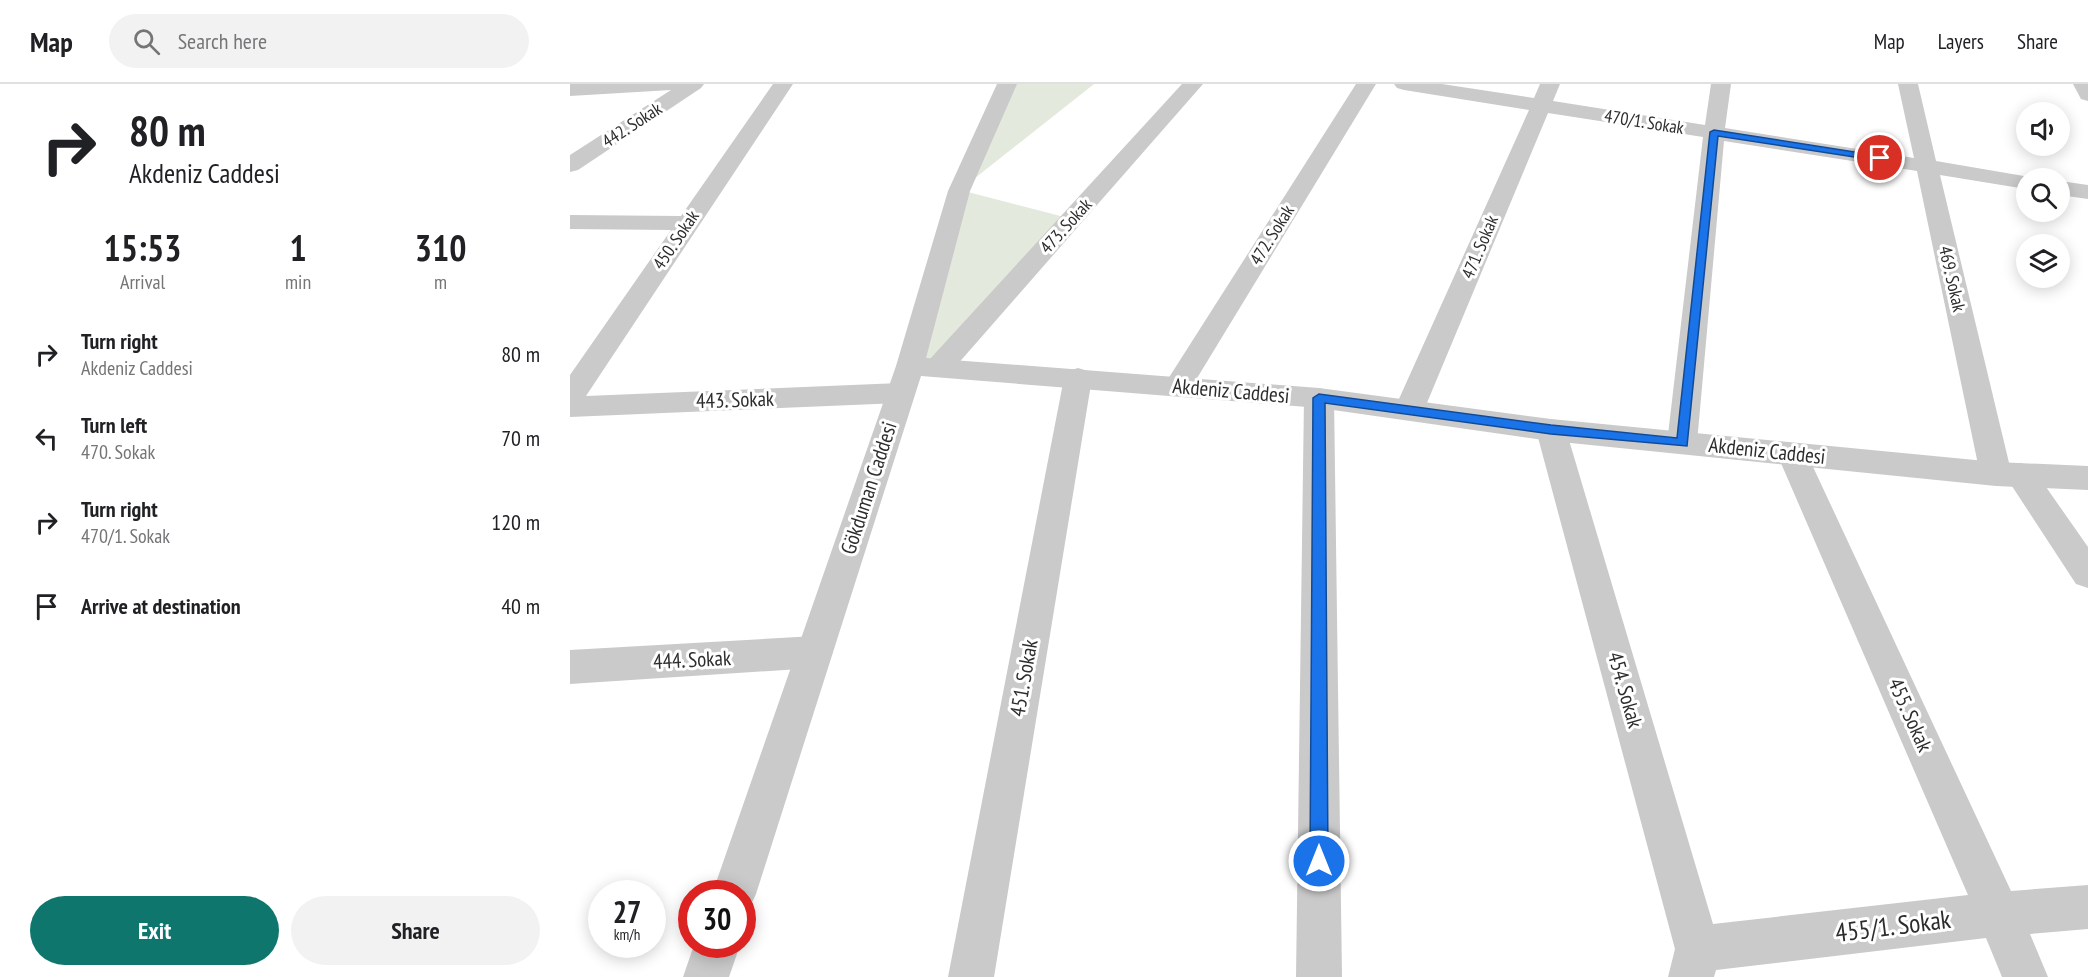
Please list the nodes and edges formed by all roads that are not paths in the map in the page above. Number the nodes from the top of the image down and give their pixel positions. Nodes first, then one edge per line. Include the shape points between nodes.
1 (675, 84) edge
2 (694, 84) edge
3 (783, 84) edge
4 (1007, 84) edge
5 (1193, 84) edge
6 (1366, 84) edge
7 (1404, 84) edge
8 (1721, 84) edge
9 (1908, 84) edge
10 (2083, 84) edge
11 (570, 90) edge
12 (1545, 95) edge
13 (2088, 95) edge
14 (1714, 132) junction
15 (570, 165) edge
16 (1927, 166) junction
17 (2016, 180) edge
18 (2070, 189) edge
19 (2088, 192) edge
20 (570, 222) edge
21 (688, 223) junction
22 (916, 375) junction
23 (1078, 378) junction
24 (1178, 386) junction
25 (570, 397) edge
26 (1319, 398) junction
27 (570, 407) edge
28 (1409, 410) junction
29 (1551, 430) junction
30 (1682, 443) junction
31 (1792, 454) junction
32 (2009, 475) junction
33 (2088, 478) edge
34 (2088, 574) edge
35 (814, 652) junction
36 (570, 667) edge
37 (739, 880) edge
38 (2088, 907) edge
39 (2000, 914) junction
40 (713, 958) edge
41 (1695, 963) edge
42 (706, 977) edge
43 (971, 977) edge
44 (1319, 977) edge
45 (2025, 977) edge

1 - 11 street
2 - 15 street, 442. Sokak
3 - 21 street, 450. Sokak
4 - 22 street, Gökduman Caddesi via 960,191
5 - 22 street, 473. Sokak
6 - 24 street, 472. Sokak
7 - 12 street, 470/1. Sokak
8 - 14 street
9 - 16 street, 469. Sokak
10 - 13 street
12 - 14 street, 470/1. Sokak
12 - 28 street, 471. Sokak
14 - 16 street, 470/1. Sokak
14 - 30 street
16 - 17 street, 470/1. Sokak
16 - 32 street, 469. Sokak
18 - 19 street
20 - 21 street
21 - 25 street, 450. Sokak
22 - 23 street, Akdeniz Caddesi
22 - 27 street, 443. Sokak
22 - 35 street, Gökduman Caddesi
23 - 24 street, Akdeniz Caddesi
23 - 43 street, 451. Sokak
24 - 26 street, Akdeniz Caddesi
26 - 28 street, Akdeniz Caddesi
26 - 44 street
28 - 29 street, Akdeniz Caddesi
29 - 30 street, Akdeniz Caddesi
29 - 41 street, 454. Sokak
30 - 31 street, Akdeniz Caddesi
31 - 32 street, Akdeniz Caddesi
31 - 39 street, 455. Sokak
32 - 33 street, Akdeniz Caddesi
32 - 34 street
35 - 36 street, 444. Sokak
35 - 37 street, Gökduman Caddesi
38 - 39 street, 455/1. Sokak
39 - 41 street, 455/1. Sokak
39 - 45 street, 455. Sokak
40 - 42 street

